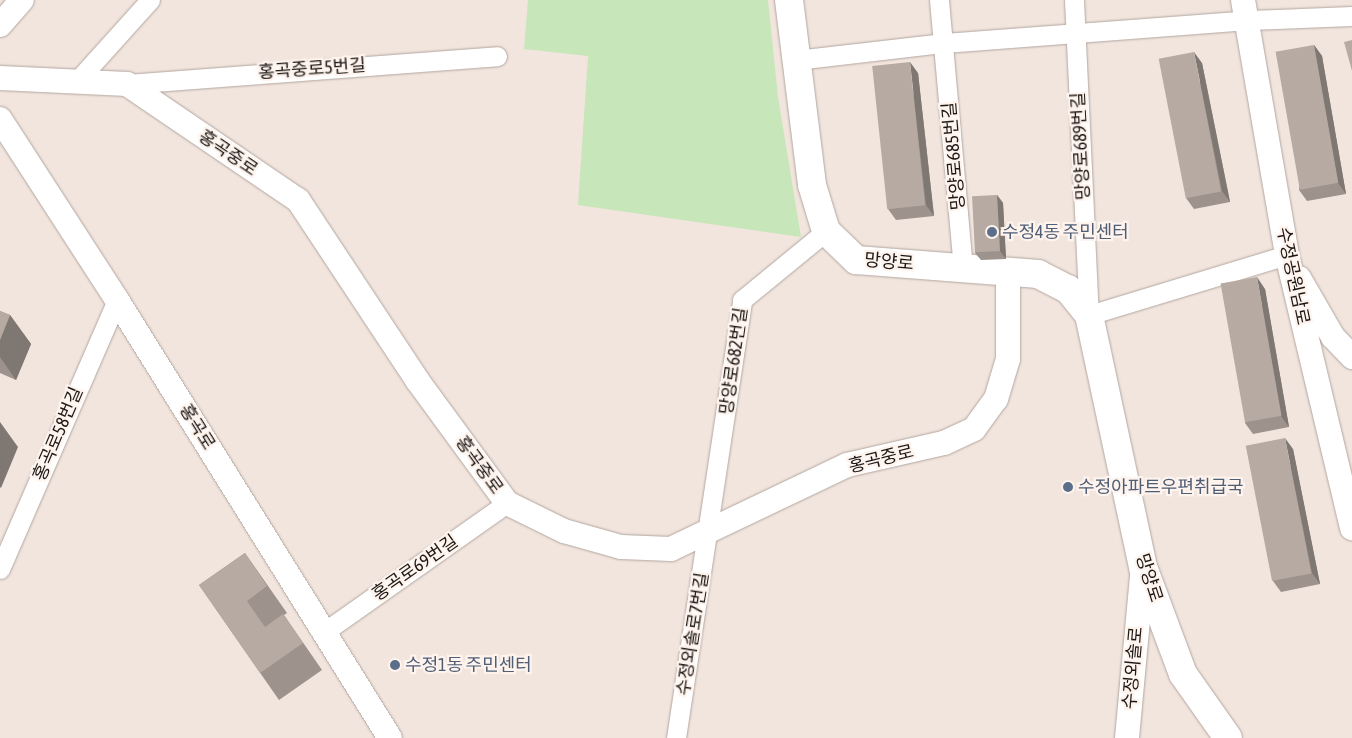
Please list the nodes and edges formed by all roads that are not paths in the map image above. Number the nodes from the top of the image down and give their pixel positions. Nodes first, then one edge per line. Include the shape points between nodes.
1 (22, 0) edge
2 (150, 0) edge
3 (789, 0) edge
4 (939, 0) edge
5 (1074, 0) edge
6 (1245, 10) edge
7 (1352, 16) edge
8 (0, 25) edge
9 (1075, 36) junction
10 (944, 43) junction
11 (497, 56) dead end
12 (796, 60) junction
13 (0, 78) edge
14 (77, 81) junction
15 (127, 84) junction
16 (0, 119) edge
17 (826, 230) junction
18 (1287, 255) junction
19 (963, 268) junction
20 (1008, 272) junction
21 (117, 300) junction
22 (1089, 315) junction
23 (1352, 357) edge
24 (507, 503) junction
25 (1352, 528) edge
26 (710, 530) junction
27 (1143, 568) junction
28 (0, 569) edge
29 (324, 632) junction
30 (390, 738) edge
31 (676, 738) edge
32 (1127, 738) edge
33 (1228, 738) edge

1 - 8 street
2 - 14 street
3 - 12 main road, 망양로
4 - 10 street, 망양로685번길
5 - 9 street, 망양로689번길
6 - 7 street
6 - 9 street
6 - 18 street, 수정공원남로
9 - 10 street
9 - 22 street, 망양로689번길
10 - 12 street
10 - 19 street, 망양로685번길
11 - 15 street, 홍곡중로5번길
12 - 17 main road, 망양로 via 812,185
13 - 14 street
14 - 15 street
15 - 24 street, 홍곡중로 via 298,200 417,380
16 - 21 street, 홍곡로
17 - 19 main road, 망양로 via 856,260
17 - 26 street, 망양로682번길 via 742,300
18 - 22 street
18 - 23 street via 1333,337
18 - 25 street, 수정공원남로
19 - 20 main road, 망양로
20 - 22 main road, 망양로 via 1038,274 1068,289
20 - 26 street, 홍곡중로 via 1008,359 996,399 974,429 944,443 847,466
21 - 28 street, 홍곡로58번길
21 - 29 street, 홍곡로
22 - 27 main road, 망양로
24 - 26 street, 홍곡중로 via 564,531 621,547 670,548
24 - 29 street, 홍곡로69번길
26 - 31 street, 수정외솔로7번길
27 - 32 street, 수정외솔로
27 - 33 main road, 망양로 via 1183,674
29 - 30 street, 홍곡로

